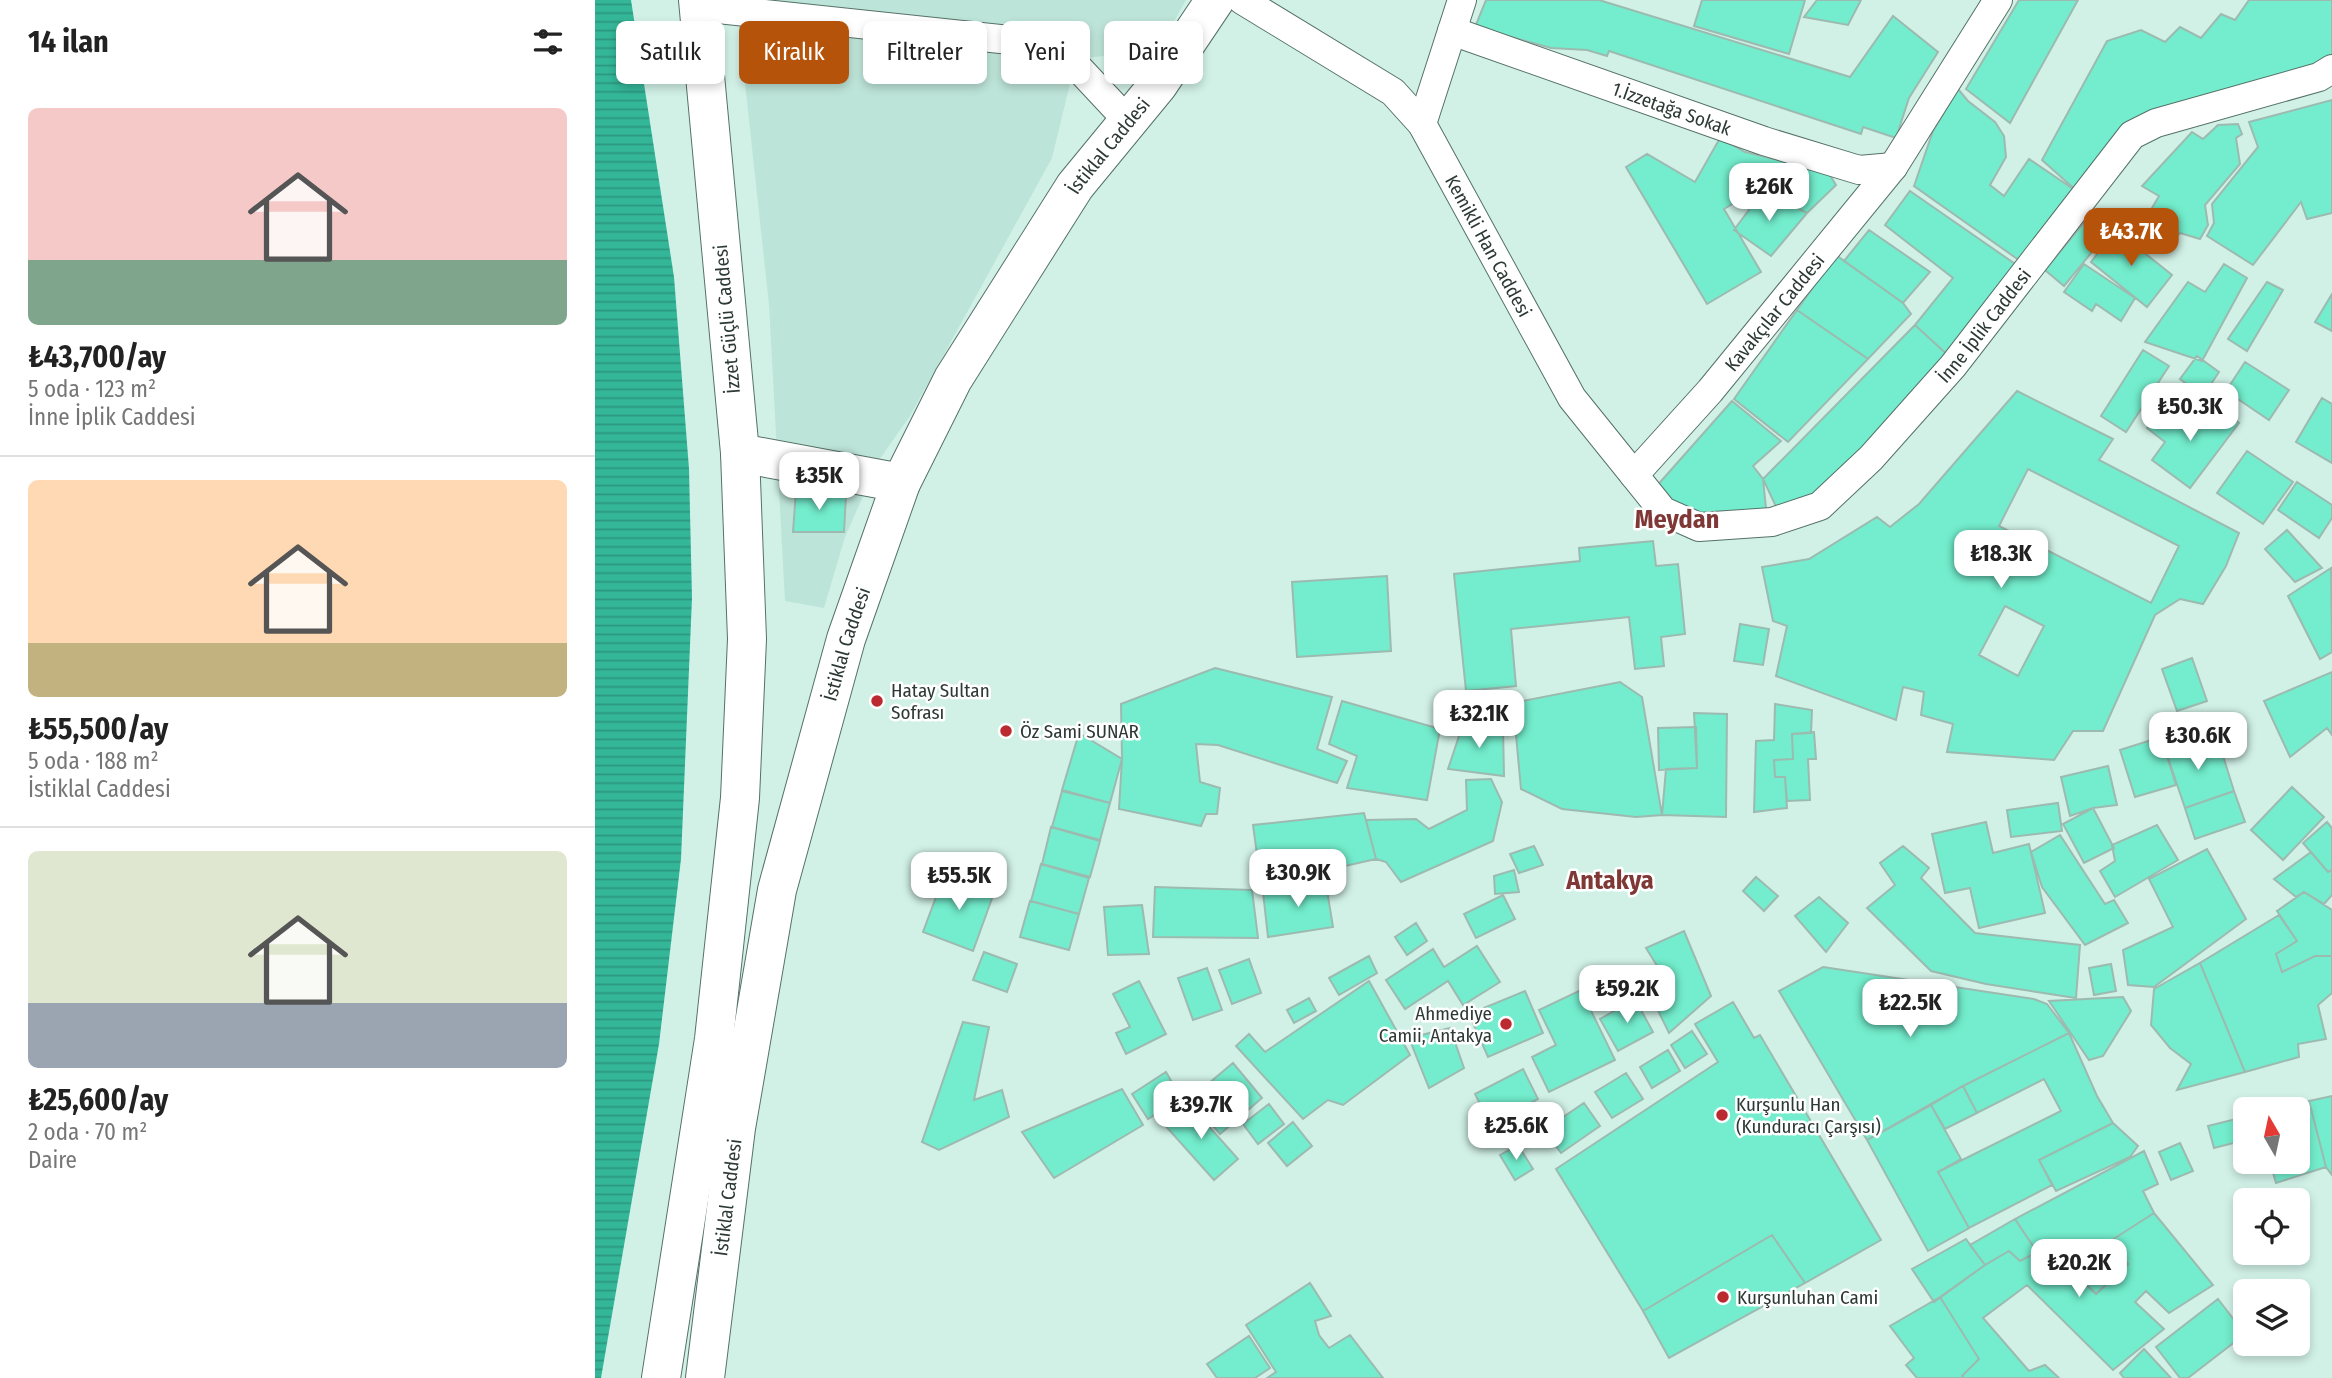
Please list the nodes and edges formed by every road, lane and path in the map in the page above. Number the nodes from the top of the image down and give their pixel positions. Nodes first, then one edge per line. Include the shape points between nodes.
1 (1215, 0) edge
2 (1242, 0) edge
3 (1462, 0) edge
4 (1998, 0) edge
5 (698, 3) edge
6 (1451, 31) junction
7 (2332, 69) edge
8 (1128, 121) junction
9 (1422, 124) junction
10 (1893, 167) junction
11 (740, 453) junction
12 (1634, 475) junction
13 (901, 484) junction
14 (1699, 527) joint
15 (747, 639) joint
16 (661, 1378) edge
17 (705, 1378) edge

1 - 8 main road, İstiklal Caddesi
2 - 9 street, Kemikli Han Caddesi via 1392,92
3 - 6 street
4 - 10 street, Kavakçılar Caddesi
5 - 8 street via 1057,45
5 - 11 main road, İzzet Güçlü Caddesi
6 - 9 street
6 - 10 street, 1.İzzetağa Sokak via 1859,170
7 - 14 street, İnne İplik Caddesi via 2319,77 2156,123 2132,135 1953,366 1871,458 1820,506 1772,522
8 - 13 main road, İstiklal Caddesi via 1075,187 953,379
9 - 12 street, Kemikli Han Caddesi via 1572,398
10 - 12 street, Kavakçılar Caddesi via 1710,391
11 - 13 main road
11 - 15 main road, İzzet Güçlü Caddesi
12 - 14 street, Kemikli Han Caddesi via 1663,510
13 - 17 main road, İstiklal Caddesi via 846,639 777,890 736,1128
15 - 16 main road, İstiklal Caddesi via 740,798 714,1039

